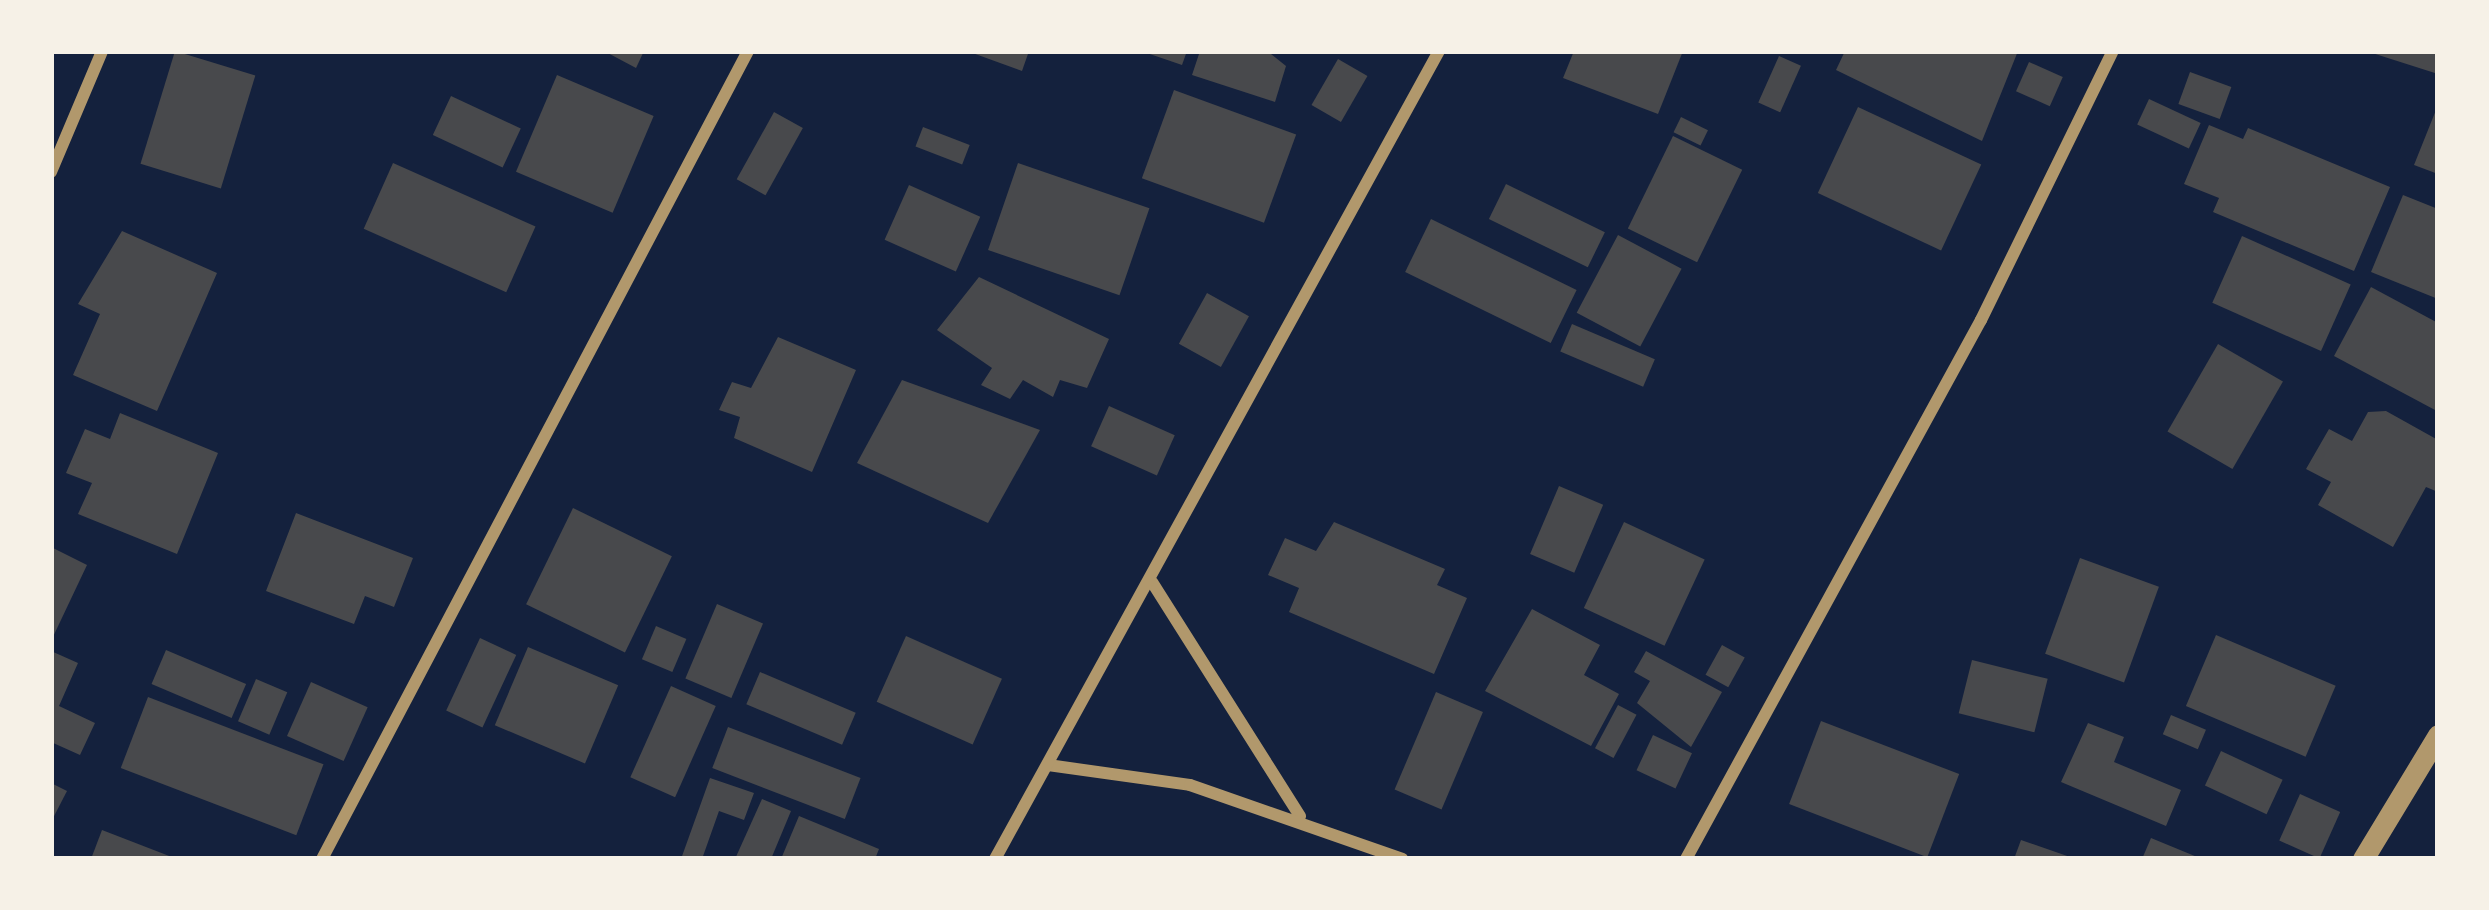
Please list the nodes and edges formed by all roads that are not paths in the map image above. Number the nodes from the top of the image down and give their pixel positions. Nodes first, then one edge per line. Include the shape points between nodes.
1 (102, 51) edge
2 (748, 51) edge
3 (1439, 51) edge
4 (2113, 51) edge
5 (51, 172) edge
6 (1152, 582) junction
7 (2438, 735) edge
8 (1048, 765) junction
9 (1301, 817) junction
10 (322, 859) edge
11 (995, 859) edge
12 (1402, 859) edge
13 (1686, 859) edge
14 (2363, 859) edge

1 - 5 street
2 - 10 street
3 - 6 street
4 - 13 street via 1981,320
6 - 8 street
6 - 9 street
7 - 14 street
8 - 9 street via 1190,784
8 - 11 street
9 - 12 street

